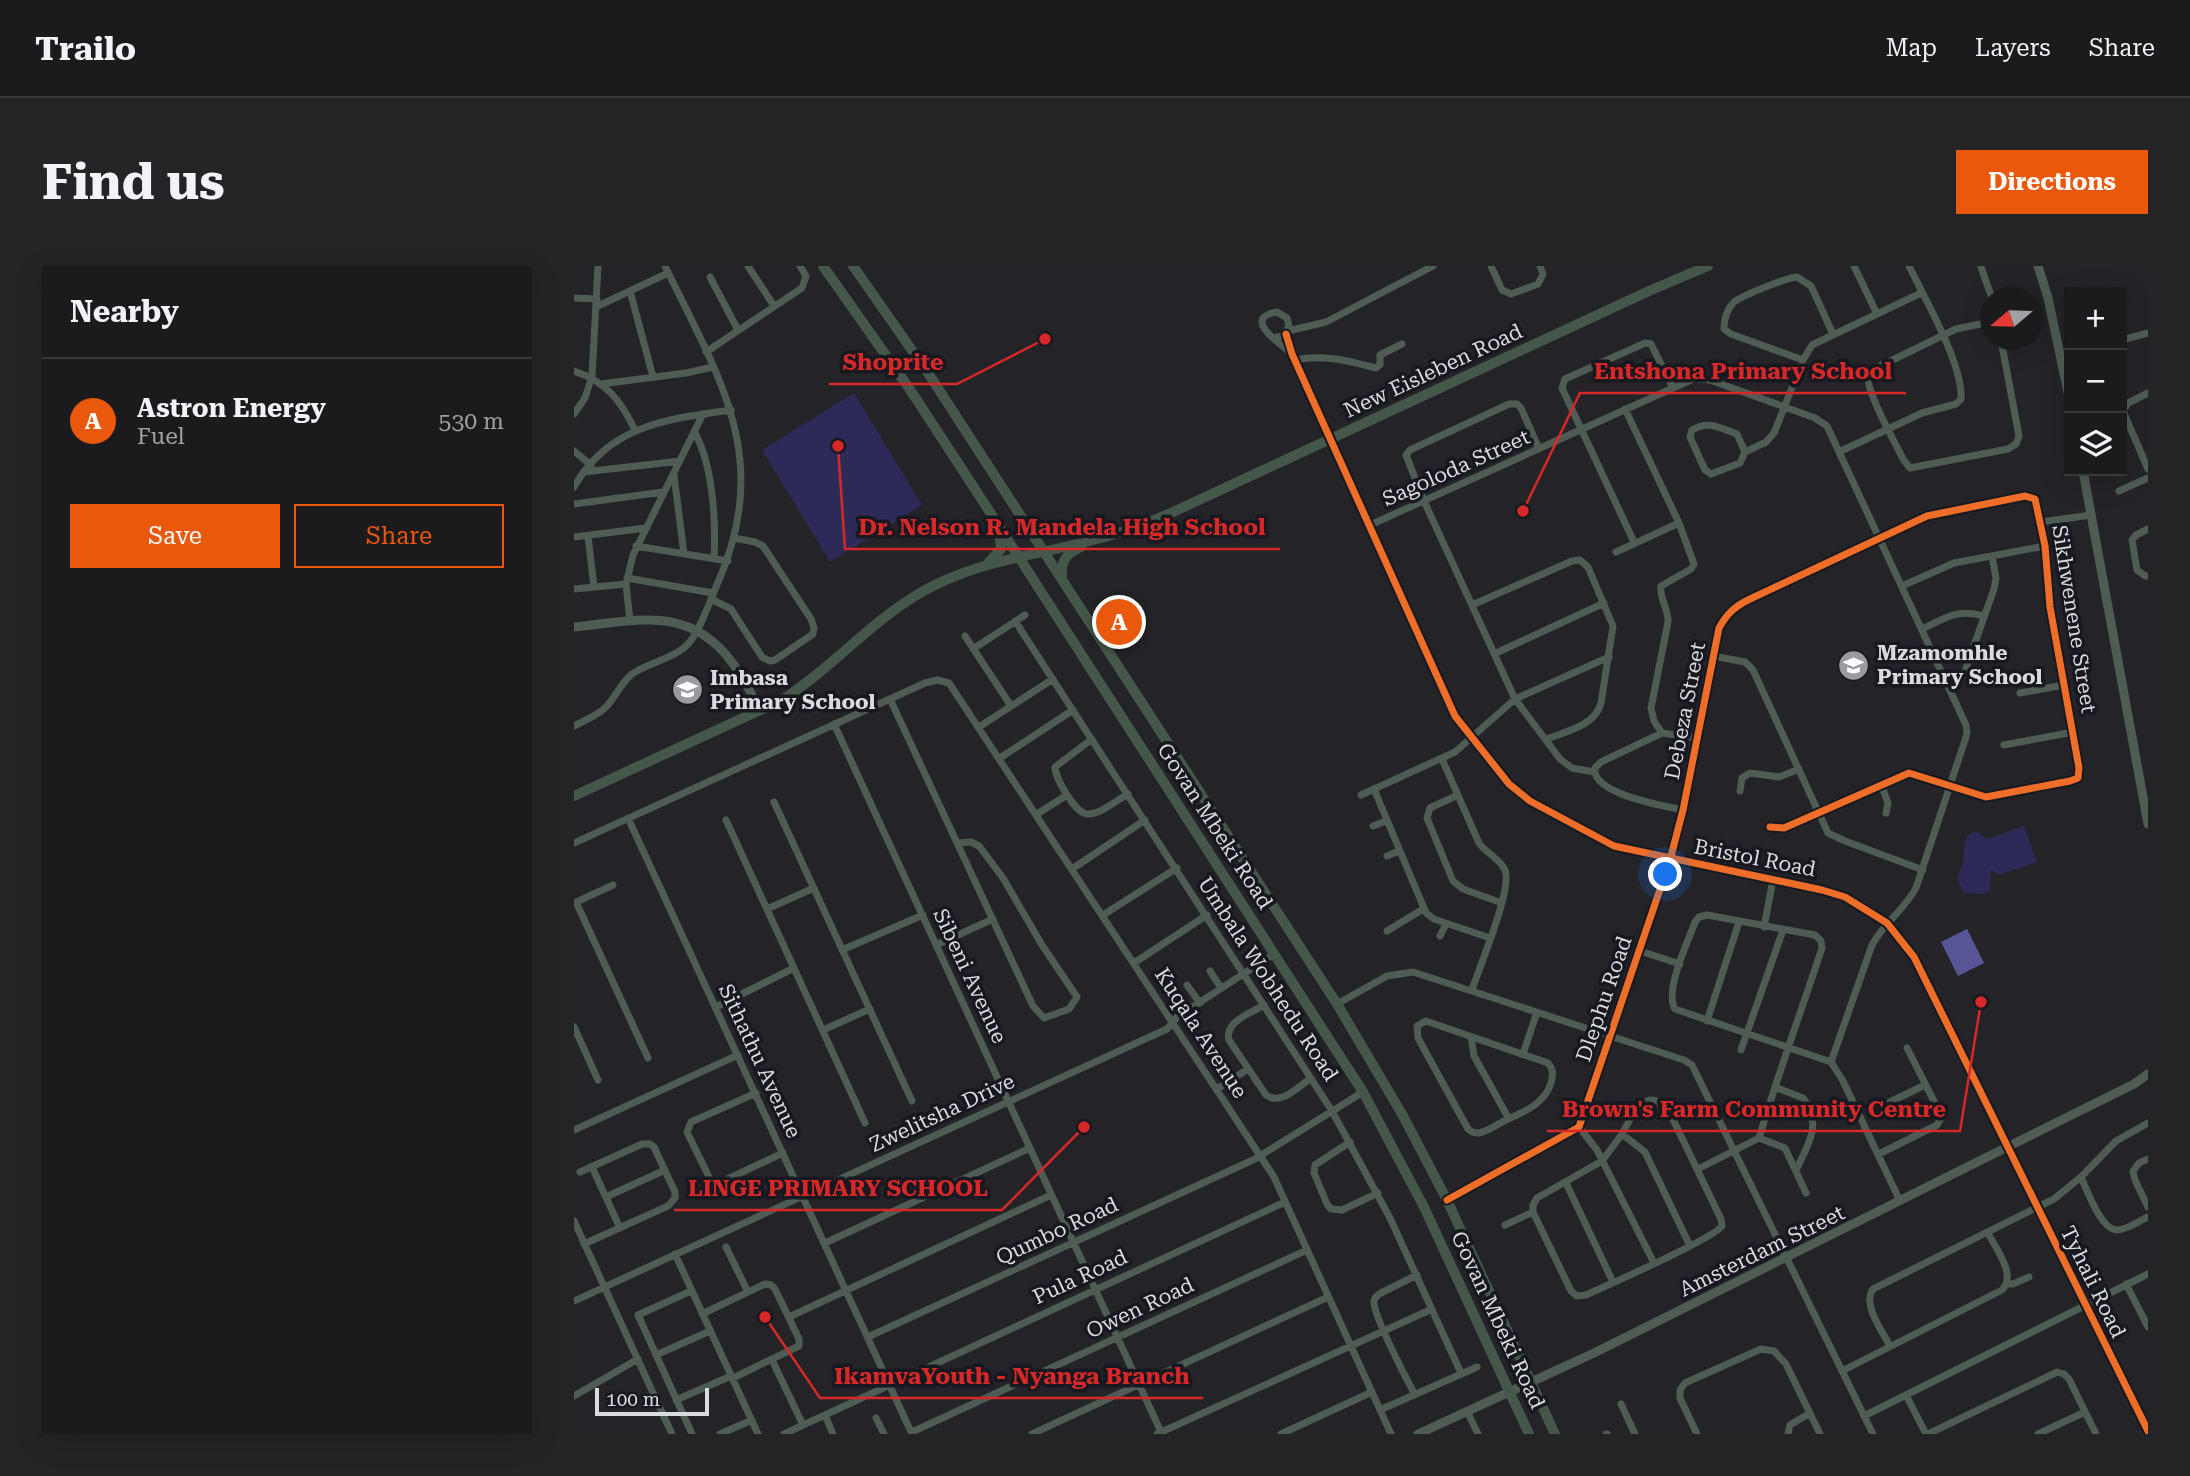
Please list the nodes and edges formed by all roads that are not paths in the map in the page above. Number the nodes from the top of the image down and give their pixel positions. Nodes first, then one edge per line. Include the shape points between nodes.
1 (598, 266) edge
2 (748, 266) edge
3 (800, 266) edge
4 (822, 266) edge
5 (853, 266) edge
6 (1433, 266) edge
7 (1491, 266) edge
8 (1540, 266) edge
9 (1708, 266) edge
10 (1854, 266) edge
11 (1909, 266) edge
12 (2038, 266) edge
13 (1981, 267) edge
14 (666, 269) edge
15 (710, 277) dead end
16 (1988, 287) edge
17 (629, 291) junction
18 (1921, 293) junction
19 (574, 298) edge
20 (596, 303) junction
21 (774, 306) junction
22 (1877, 313) junction
23 (1980, 324) edge
24 (738, 330) junction
25 (1287, 332) junction
26 (2148, 333) edge
27 (1833, 334) junction
28 (1942, 336) junction
29 (1273, 338) junction
30 (2127, 339) edge
31 (1402, 344) dead end
32 (2003, 350) edge
33 (2064, 350) edge
34 (706, 352) junction
35 (1293, 357) junction
36 (1803, 360) junction
37 (713, 367) junction
38 (574, 371) edge
39 (592, 376) junction
40 (653, 377) junction
41 (601, 384) junction
42 (1672, 388) junction
43 (2148, 393) edge
44 (1785, 407) junction
45 (1626, 409) junction
46 (731, 410) junction
47 (574, 414) edge
48 (703, 414) junction
49 (1889, 428) junction
50 (1581, 429) junction
51 (635, 430) junction
52 (695, 433) junction
53 (1330, 441) junction
54 (1539, 449) junction
55 (1841, 451) junction
56 (574, 452) edge
57 (1745, 452) junction
58 (680, 461) junction
59 (591, 465) junction
60 (2148, 468) edge
61 (584, 472) junction
62 (674, 472) junction
63 (2084, 476) edge
64 (2148, 478) edge
65 (574, 487) edge
66 (2119, 491) dead end
67 (663, 492) junction
68 (1423, 501) junction
69 (574, 504) edge
70 (2091, 515) junction
71 (996, 520) junction
72 (2041, 522) junction
73 (1679, 523) junction
74 (1368, 526) junction
75 (646, 528) junction
76 (2148, 529) edge
77 (588, 536) junction
78 (574, 537) edge
79 (734, 538) junction
80 (1880, 538) junction
81 (1097, 539) junction
82 (1634, 542) junction
83 (636, 546) junction
84 (2045, 546) junction
85 (1042, 551) junction
86 (1616, 552) dead end
87 (684, 554) junction
88 (1992, 555) junction
89 (1018, 556) junction
90 (714, 559) junction
91 (728, 561) junction
92 (982, 566) junction
93 (2148, 576) edge
94 (1062, 580) junction
95 (626, 581) junction
96 (1902, 586) junction
97 (594, 587) junction
98 (574, 589) edge
99 (712, 596) junction
100 (1604, 603) junction
101 (1472, 606) junction
102 (1025, 615) dead end
103 (1984, 616) junction
104 (630, 621) junction
105 (1015, 621) junction
106 (574, 627) edge
107 (1922, 629) junction
108 (696, 631) junction
109 (964, 635) dead end
110 (973, 649) junction
111 (1494, 654) junction
112 (1713, 656) junction
113 (1609, 657) junction
114 (1053, 679) junction
115 (2064, 685) junction
116 (1949, 687) junction
117 (2020, 693) dead end
118 (890, 699) junction
119 (1515, 699) junction
120 (1011, 706) junction
121 (1073, 710) junction
122 (760, 711) junction
123 (834, 724) junction
124 (574, 726) edge
125 (979, 727) junction
126 (2073, 732) junction
127 (1662, 733) junction
128 (1697, 738) junction
129 (1092, 739) junction
130 (1547, 739) junction
131 (1471, 740) junction
132 (2004, 745) dead end
133 (1000, 758) junction
134 (1442, 759) junction
135 (1799, 769) junction
136 (1594, 772) junction
137 (1881, 784) junction
138 (1951, 787) junction
139 (1374, 789) junction
140 (1740, 791) dead end
141 (1128, 794) junction
142 (1068, 795) junction
143 (1361, 795) dead end
144 (1458, 795) junction
145 (574, 796) edge
146 (774, 802) dead end
147 (1683, 810) junction
148 (1819, 813) junction
149 (1886, 813) dead end
150 (1037, 814) junction
151 (628, 818) junction
152 (726, 820) dead end
153 (1145, 820) junction
154 (1386, 821) junction
155 (2148, 824) edge
156 (1373, 826) dead end
157 (1770, 827) dead end
158 (574, 843) edge
159 (958, 843) junction
160 (1399, 851) junction
161 (1387, 856) dead end
162 (1670, 860) junction
163 (1177, 868) junction
164 (1072, 869) junction
165 (1923, 870) junction
166 (1773, 880) junction
167 (613, 885) dead end
168 (814, 888) junction
169 (575, 902) edge
170 (1502, 903) junction
171 (767, 909) junction
172 (1423, 909) junction
173 (923, 915) junction
174 (1103, 915) junction
175 (1207, 915) junction
176 (993, 919) junction
177 (1739, 922) junction
178 (1887, 923) junction
179 (1446, 924) junction
180 (1764, 927) junction
181 (1783, 930) junction
182 (1387, 931) dead end
183 (1440, 936) dead end
184 (1490, 938) junction
185 (936, 945) junction
186 (842, 950) junction
187 (1640, 951) junction
188 (1274, 954) junction
189 (1134, 962) junction
190 (1680, 964) junction
191 (794, 968) junction
192 (1210, 971) dead end
193 (1245, 973) junction
194 (1187, 985) dead end
195 (1221, 988) junction
196 (1472, 990) junction
197 (1200, 1003) junction
198 (1337, 1004) junction
199 (1264, 1005) junction
200 (716, 1007) junction
201 (870, 1009) junction
202 (1537, 1012) junction
203 (1707, 1021) junction
204 (1173, 1022) junction
205 (574, 1027) edge
206 (823, 1030) junction
207 (1748, 1034) junction
208 (1471, 1037) junction
209 (1611, 1037) junction
210 (1908, 1048) dead end
211 (1788, 1049) junction
212 (1741, 1050) dead end
213 (1522, 1054) junction
214 (738, 1055) junction
215 (648, 1058) dead end
216 (1831, 1062) junction
217 (1248, 1069) junction
218 (2148, 1073) edge
219 (1311, 1078) junction
220 (598, 1080) dead end
221 (2148, 1080) edge
222 (1925, 1084) junction
223 (2134, 1084) junction
224 (1775, 1087) junction
225 (1217, 1089) junction
226 (1363, 1092) junction
227 (756, 1093) junction
228 (912, 1101) dead end
229 (1008, 1101) junction
230 (1890, 1102) dead end
231 (1332, 1111) junction
232 (1508, 1119) junction
233 (865, 1123) dead end
234 (2148, 1123) edge
235 (1579, 1127) junction
236 (574, 1130) edge
237 (1622, 1134) junction
238 (1759, 1139) junction
239 (1350, 1142) junction
240 (2007, 1147) junction
241 (1030, 1148) junction
242 (1735, 1151) junction
243 (783, 1153) junction
244 (1879, 1154) junction
245 (1260, 1155) junction
246 (2148, 1159) edge
247 (1602, 1161) junction
248 (592, 1167) junction
249 (1698, 1169) junction
250 (665, 1170) junction
251 (1796, 1170) junction
252 (580, 1172) dead end
253 (2081, 1177) junction
254 (1566, 1183) junction
255 (1378, 1193) junction
256 (1806, 1193) dead end
257 (1051, 1195) junction
258 (606, 1197) junction
259 (803, 1197) junction
260 (1447, 1200) junction
261 (1900, 1201) junction
262 (1285, 1202) junction
263 (2148, 1207) edge
264 (2037, 1208) junction
265 (1533, 1212) junction
266 (2148, 1217) edge
267 (574, 1221) edge
268 (1505, 1225) dead end
269 (620, 1227) junction
270 (1988, 1233) junction
271 (825, 1243) junction
272 (1074, 1243) junction
273 (584, 1244) junction
274 (1690, 1245) junction
275 (726, 1247) dead end
276 (1307, 1250) junction
277 (675, 1254) junction
278 (1787, 1258) junction
279 (1654, 1263) junction
280 (2148, 1274) edge
281 (1417, 1275) junction
282 (2029, 1277) dead end
283 (1613, 1282) junction
284 (2008, 1284) junction
285 (2126, 1284) junction
286 (605, 1288) junction
287 (846, 1290) junction
288 (1095, 1290) junction
289 (691, 1291) junction
290 (748, 1293) junction
291 (1328, 1297) junction
292 (574, 1301) edge
293 (2084, 1306) junction
294 (1432, 1309) junction
295 (702, 1314) junction
296 (789, 1317) junction
297 (2147, 1324) edge
298 (1384, 1330) junction
299 (710, 1331) junction
300 (1117, 1337) junction
301 (868, 1338) junction
302 (1351, 1345) junction
303 (1890, 1346) junction
304 (656, 1355) junction
305 (638, 1359) junction
306 (772, 1360) junction
307 (1477, 1367) dead end
308 (1842, 1371) junction
309 (1461, 1373) junction
310 (732, 1377) junction
311 (1531, 1382) junction
312 (890, 1384) junction
313 (1139, 1385) junction
314 (1372, 1392) junction
315 (1510, 1392) junction
316 (575, 1395) edge
317 (1415, 1395) junction
318 (1906, 1395) junction
319 (676, 1400) junction
320 (1621, 1404) dead end
321 (1380, 1410) junction
322 (1467, 1410) junction
323 (2085, 1412) junction
324 (1810, 1413) junction
325 (825, 1415) junction
326 (1864, 1416) junction
327 (876, 1418) dead end
328 (752, 1420) junction
329 (803, 1425) junction
330 (2148, 1431) edge
331 (912, 1433) edge
332 (1160, 1433) edge
333 (672, 1434) edge
334 (692, 1434) edge
335 (720, 1434) edge
336 (758, 1434) edge
337 (784, 1434) edge
338 (833, 1434) edge
339 (883, 1434) edge
340 (1032, 1434) edge
341 (1281, 1434) edge
342 (1391, 1434) edge
343 (1418, 1434) edge
344 (1478, 1434) edge
345 (1530, 1434) edge
346 (1555, 1434) edge
347 (1635, 1434) edge
348 (1697, 1434) edge
349 (1787, 1434) edge
350 (1820, 1434) edge
351 (1873, 1434) edge
352 (1927, 1434) edge
353 (2038, 1434) edge
354 (2096, 1434) edge

1 - 20 street
2 - 21 street
3 - 21 street via 806,276 804,285
4 - 71 main road, Govan Mbeki Road
5 - 85 main road, Govan Mbeki Road
6 - 25 street via 1326,322
7 - 8 street via 1500,287 1511,294 1538,284 1543,274
9 - 53 main road, New Eisleben Road
10 - 22 street
11 - 18 street
12 - 33 street
13 - 16 street
14 - 17 street
14 - 34 street
15 - 24 street
17 - 20 street
17 - 40 street
18 - 22 street
18 - 28 street
19 - 20 street
20 - 39 street
21 - 24 street
22 - 27 street
23 - 28 street
24 - 34 street
25 - 29 street
25 - 29 street via 1289,322 1284,314 1270,313 1263,328
25 - 35 street, Bristol Road
26 - 30 street
27 - 36 street via 1811,345
27 - 36 street via 1811,286 1797,277 1733,303 1724,318 1724,329
28 - 49 street via 1868,372 1868,383
28 - 49 street via 1956,367 1961,399
29 - 35 street
31 - 35 street via 1380,355 1377,368 1331,357
32 - 49 street via 2019,436 2012,447 1910,468
34 - 37 street
35 - 53 street, Bristol Road
36 - 44 street
37 - 40 street
37 - 46 street
38 - 39 street
39 - 41 street
39 - 47 street
40 - 41 street
41 - 51 street via 622,405
42 - 44 street, Sagoloda Street via 1701,378
42 - 45 street, Sagoloda Street
42 - 50 street via 1651,344 1633,348 1563,383
43 - 60 street via 2128,403 2123,411
44 - 55 street, Sagoloda Street via 1824,423
44 - 57 street via 1766,442
45 - 50 street, Sagoloda Street
45 - 73 street
46 - 48 street
46 - 79 street via 742,479
48 - 51 street
48 - 52 street
49 - 55 street
50 - 54 street, Sagoloda Street
50 - 82 street
51 - 59 street
52 - 58 street
52 - 90 street via 706,465
53 - 74 street, Bristol Road
53 - 81 main road, New Eisleben Road via 1173,512
54 - 68 street, Sagoloda Street
54 - 68 street via 1521,408 1509,404 1410,450 1407,461
55 - 80 street, Sagoloda Street
56 - 59 street
57 - 57 street via 1740,463 1711,474 1690,437 1692,430 1710,424 1737,434
58 - 61 street
58 - 62 street
59 - 61 street
61 - 65 street
62 - 67 street
62 - 87 street
63 - 70 street
64 - 66 street
67 - 69 street
67 - 75 street
68 - 74 street, Sagoloda Street
68 - 101 street
70 - 72 street
70 - 155 street
71 - 89 main road, Govan Mbeki Road
71 - 92 main road via 1001,549
72 - 80 street, Sikhwenene Street via 2035,499 2025,496 1935,514
72 - 84 street, Sikhwenene Street
73 - 82 street
73 - 127 street via 1694,564 1661,586 1669,612 1651,708
74 - 131 street, Bristol Road via 1455,716
75 - 77 street
75 - 83 street
76 - 93 street via 2132,540 2137,570
77 - 78 street
77 - 97 street
79 - 91 street
79 - 99 street via 763,546 811,619 813,634 770,661 762,657 731,610
80 - 96 street, Sagoloda Street
80 - 112 street, Debeza Street via 1736,606 1719,628
81 - 85 main road, New Eisleben Road
81 - 94 main road via 1066,555
82 - 86 street
83 - 87 street
83 - 95 street
84 - 88 street
84 - 115 street, Sikhwenene Street via 2049,607
85 - 89 main road, New Eisleben Road
85 - 94 main road, Govan Mbeki Road
87 - 90 street
88 - 96 street via 1954,563
88 - 103 street via 1995,583
89 - 92 main road, New Eisleben Road
89 - 188 main road, Govan Mbeki Road
90 - 91 street
91 - 99 street
92 - 122 main road, New Eisleben Road via 901,604 794,692
94 - 198 main road, Govan Mbeki Road
95 - 97 street
95 - 99 street
95 - 104 street
96 - 107 street, Sagoloda Street
97 - 98 street
99 - 108 street
100 - 101 street via 1588,567 1576,560
100 - 111 street
100 - 113 street via 1613,626
101 - 111 street
102 - 105 street
103 - 107 street via 1962,612
103 - 116 street via 1963,676
104 - 106 street
104 - 108 street via 660,620
105 - 110 street
105 - 114 street, Umbala Wobhedu Road
107 - 116 street, Sagoloda Street
108 - 122 street via 734,663
108 - 124 street via 684,648 629,676 599,713
109 - 110 street
110 - 120 street
111 - 119 street
112 - 128 street, Debeza Street
112 - 135 street via 1751,667
113 - 119 street
113 - 130 street via 1594,718
114 - 120 street
114 - 121 street, Umbala Wobhedu Road
115 - 117 street, Sikhwenene Street
115 - 126 street, Sikhwenene Street
116 - 138 street, Sagoloda Street via 1967,734
118 - 123 street
118 - 125 street, Kuqala Avenue via 925,683 949,683
118 - 159 street
119 - 130 street
119 - 131 street
120 - 125 street
121 - 129 street, Umbala Wobhedu Road
121 - 133 street
122 - 145 main road, New Eisleben Road
123 - 151 street
123 - 173 street, Sibeni Avenue
125 - 133 street, Kuqala Avenue
126 - 132 street
126 - 138 street, Sikhwenene Street via 2078,778 1986,797
127 - 128 street
127 - 136 street via 1601,762
128 - 147 street, Debeza Street
129 - 141 street, Umbala Wobhedu Road
129 - 142 street via 1055,766
130 - 136 street via 1567,765
131 - 134 street
131 - 162 street, Bristol Road via 1508,785 1530,801 1600,841
133 - 150 street, Kuqala Avenue
134 - 139 street
134 - 144 street
135 - 140 street via 1779,777 1749,773 1742,778
135 - 148 street
136 - 147 street via 1598,780 1633,799
137 - 138 street via 1909,774
137 - 148 street
137 - 149 street via 1888,803
138 - 165 street, Sagoloda Street
139 - 143 street
139 - 154 street
141 - 142 street via 1086,814
141 - 153 street, Umbala Wobhedu Road
142 - 150 street
144 - 170 street via 1483,850 1506,872
144 - 170 street via 1430,808 1431,830 1457,886
146 - 168 street
147 - 162 street, Debeza Street
148 - 157 street via 1784,828
148 - 165 street via 1832,836
150 - 164 street, Kuqala Avenue
151 - 158 street
151 - 200 street, Sithathu Avenue
152 - 171 street
153 - 163 street, Umbala Wobhedu Road
153 - 164 street
154 - 156 street
154 - 160 street
159 - 176 street
159 - 176 street via 979,846 1003,878 1077,997 1073,1006 1044,1018 1036,1010
160 - 161 street
160 - 172 street
162 - 166 street, Bristol Road
162 - 187 street, Dlephu Road
163 - 174 street
163 - 175 street, Umbala Wobhedu Road
164 - 174 street, Kuqala Avenue
165 - 178 street, Sagoloda Street via 1912,896
166 - 178 street, Bristol Road via 1844,897
166 - 180 street
167 - 169 street
168 - 171 street
168 - 186 street
169 - 215 street
170 - 184 street
171 - 191 street
172 - 179 street
172 - 182 street
173 - 185 street, Sibeni Avenue
173 - 186 street
174 - 189 street, Kuqala Avenue
175 - 189 street
175 - 193 street, Umbala Wobhedu Road
176 - 185 street
177 - 180 street
177 - 190 street via 1699,917
177 - 203 street
178 - 216 street, Sagoloda Street via 1868,953
178 - 240 street, Bristol Road via 1914,957
179 - 183 street
179 - 184 street
180 - 181 street
181 - 207 street
181 - 211 street via 1815,936 1822,948
184 - 196 street
185 - 229 street, Sibeni Avenue
186 - 201 street
187 - 190 street
187 - 209 street, Dlephu Road
188 - 193 street, Zwelitsha Drive
188 - 226 main road, Govan Mbeki Road
189 - 204 street, Kuqala Avenue
190 - 203 street via 1671,1004
191 - 200 street
191 - 206 street
192 - 195 street
193 - 195 street, Zwelitsha Drive
193 - 199 street, Umbala Wobhedu Road
194 - 197 street
195 - 197 street, Zwelitsha Drive
196 - 198 street via 1403,972
196 - 202 street
197 - 204 street, Zwelitsha Drive
198 - 260 main road, Govan Mbeki Road
199 - 217 street via 1229,1029 1229,1040
199 - 219 street, Umbala Wobhedu Road
200 - 214 street, Sithathu Avenue
201 - 206 street
201 - 228 street
202 - 209 street
202 - 213 street
203 - 207 street
204 - 225 street, Kuqala Avenue
204 - 229 street, Zwelitsha Drive via 1167,1029
205 - 220 street
206 - 233 street
207 - 211 street
207 - 212 street
208 - 213 street
208 - 232 street via 1474,1056
208 - 232 street via 1426,1021 1416,1032 1468,1129 1481,1133
209 - 235 street, Dlephu Road
209 - 242 street via 1692,1065
210 - 222 street
211 - 216 street
211 - 224 street
213 - 232 street via 1548,1063 1553,1075 1547,1095
214 - 227 street, Sithathu Avenue
214 - 236 street
216 - 244 street
217 - 219 street via 1272,1099 1280,1099
217 - 225 street
218 - 223 street
219 - 231 street, Umbala Wobhedu Road
221 - 223 street
222 - 230 street
222 - 244 street via 1940,1113 1937,1125
223 - 240 street, Amsterdam Street
224 - 238 street
224 - 251 street via 1803,1098 1814,1120
225 - 245 street, Kuqala Avenue
226 - 231 street, Qumbo Road
226 - 315 main road, Govan Mbeki Road via 1424,1207
227 - 243 street, Sithathu Avenue
227 - 243 street via 691,1122 687,1132 712,1183
229 - 241 street, Sibeni Avenue
229 - 259 street, Zwelitsha Drive
231 - 239 street, Umbala Wobhedu Road
231 - 245 street, Qumbo Road
234 - 253 street via 2116,1141
235 - 247 street
235 - 260 street
237 - 247 street
237 - 249 street via 1639,1103 1657,1101 1668,1109
237 - 274 street via 1645,1152
238 - 242 street
238 - 251 street via 1785,1148
239 - 255 street, Umbala Wobhedu Road
239 - 255 street via 1315,1165 1327,1204 1339,1211
240 - 261 street, Amsterdam Street
240 - 264 street, Tyhali Road
241 - 257 street, Sibeni Avenue
241 - 271 street
242 - 249 street
242 - 278 street
243 - 259 street, Sithathu Avenue
244 - 261 street
245 - 262 street, Kuqala Avenue
245 - 272 street, Qumbo Road
246 - 263 street via 2133,1171
247 - 254 street
247 - 279 street
248 - 250 street via 647,1143 654,1147
248 - 252 street
248 - 258 street
249 - 274 street via 1722,1223 1716,1232
250 - 258 street
250 - 269 street via 675,1192 673,1203
251 - 256 street
253 - 264 street
253 - 266 street via 2109,1228 2120,1230
254 - 265 street via 1537,1198
254 - 283 street
255 - 281 street, Umbala Wobhedu Road
257 - 272 street, Sibeni Avenue
257 - 287 street
258 - 269 street
259 - 271 street, Sithathu Avenue
259 - 277 street, Zwelitsha Drive
260 - 311 main road, Govan Mbeki Road
261 - 278 street, Amsterdam Street
262 - 276 street, Kuqala Avenue
262 - 288 street, Pula Road
264 - 270 street
264 - 293 street, Tyhali Road
265 - 268 street
265 - 283 street via 1573,1294 1581,1297
267 - 273 street
269 - 273 street
270 - 284 street via 2009,1276
270 - 303 street via 1873,1289 1869,1303
271 - 287 street, Sithathu Avenue
272 - 288 street, Sibeni Avenue
272 - 301 street, Qumbo Road
273 - 286 street
274 - 279 street
275 - 290 street
276 - 291 street, Kuqala Avenue
276 - 300 street, Owen Road
277 - 286 street, Zwelitsha Drive
277 - 289 street
278 - 308 street
278 - 311 street, Amsterdam Street
279 - 283 street
280 - 285 street
281 - 294 street, Umbala Wobhedu Road
281 - 298 street via 1376,1296 1374,1306
282 - 284 street
284 - 303 street
285 - 293 street
285 - 297 street
286 - 292 street, Zwelitsha Drive
286 - 305 street
287 - 296 street
287 - 301 street, Sithathu Avenue
288 - 300 street, Sibeni Avenue
288 - 312 street, Pula Road
289 - 295 street
289 - 304 street via 638,1315
290 - 295 street
290 - 296 street via 771,1284
291 - 302 street, Kuqala Avenue
291 - 313 street
293 - 318 street
293 - 330 street, Tyhali Road
294 - 298 street
294 - 309 street, Umbala Wobhedu Road
295 - 299 street
296 - 306 street via 799,1346
298 - 302 street
298 - 317 street
299 - 304 street
299 - 310 street
300 - 313 street, Sibeni Avenue
300 - 331 street, Owen Road
301 - 312 street, Sithathu Avenue
302 - 314 street, Kuqala Avenue
302 - 332 street
303 - 308 street
304 - 319 street
305 - 316 street
305 - 333 street
306 - 310 street
306 - 329 street
307 - 309 street
308 - 326 street
309 - 317 street
310 - 319 street
310 - 328 street
311 - 315 street, Amsterdam Street
311 - 346 main road, Govan Mbeki Road
312 - 325 street, Pula Road
312 - 331 street, Sithathu Avenue
313 - 332 street, Sibeni Avenue
313 - 340 street
314 - 321 street, Kuqala Avenue
314 - 341 street
315 - 322 street, Amsterdam Street
315 - 345 main road, Govan Mbeki Road
317 - 321 street
318 - 326 street
318 - 352 street
319 - 334 street
320 - 347 street
321 - 342 street, Kuqala Avenue
322 - 343 street, Amsterdam Street
322 - 344 street
323 - 352 street via 2069,1379 2057,1372
323 - 353 street
323 - 354 street
324 - 348 street via 1786,1364 1774,1351 1760,1349 1685,1383 1680,1398
324 - 349 street via 1790,1426
324 - 350 street
325 - 329 street, Pula Road
325 - 338 street
326 - 351 street
327 - 339 street
328 - 335 street
328 - 336 street
329 - 337 street, Pula Road

